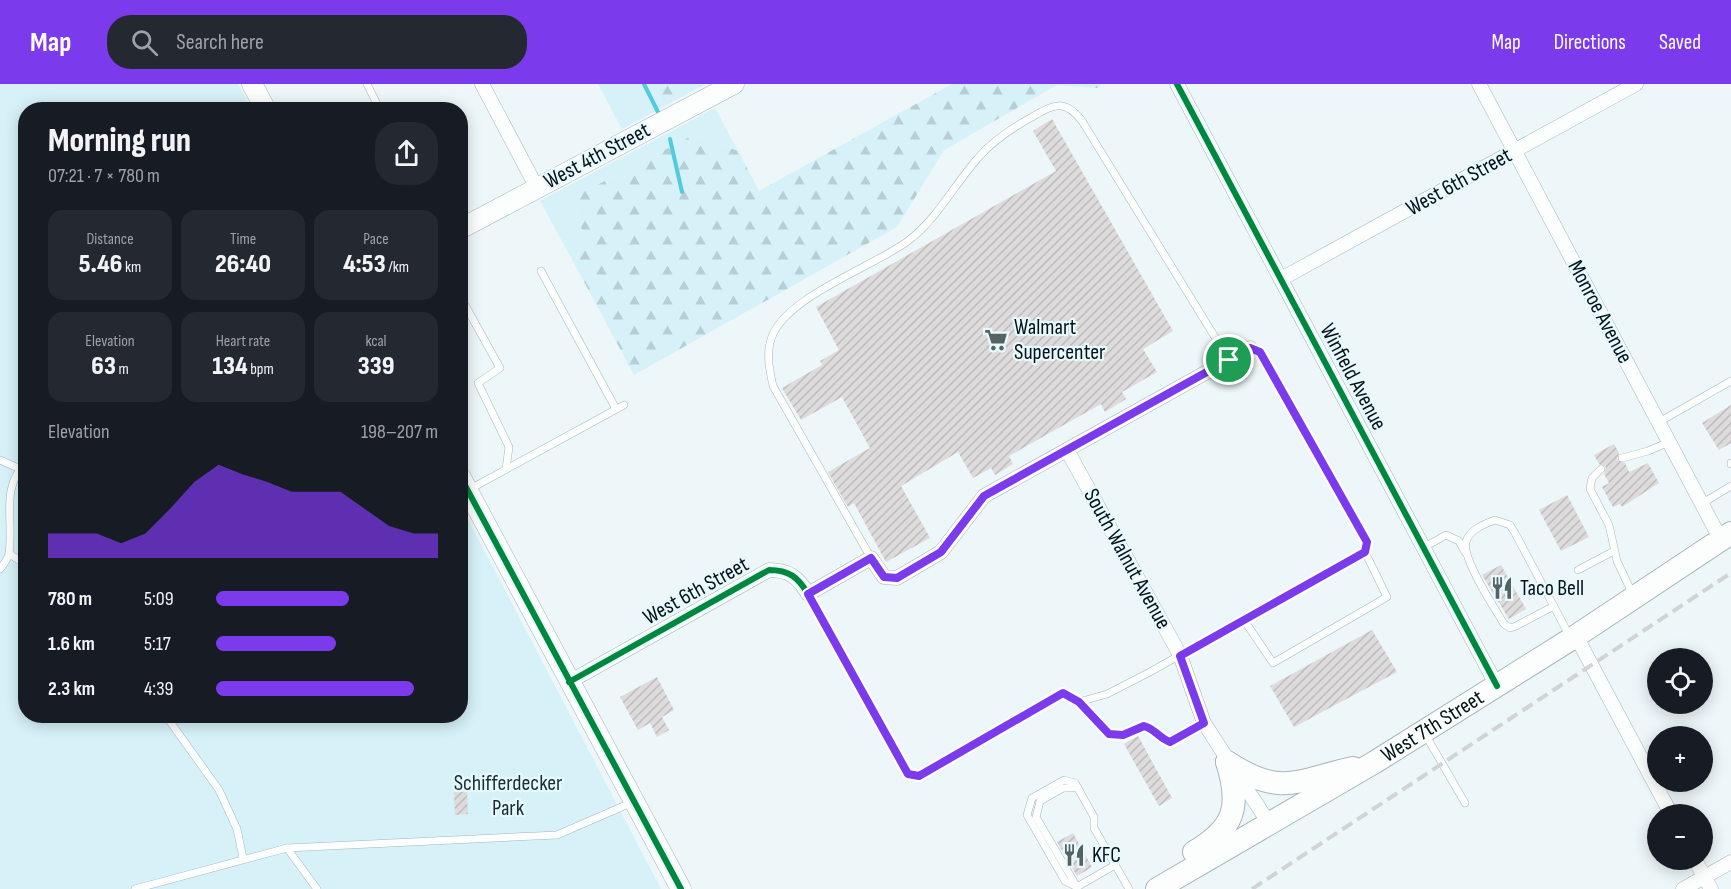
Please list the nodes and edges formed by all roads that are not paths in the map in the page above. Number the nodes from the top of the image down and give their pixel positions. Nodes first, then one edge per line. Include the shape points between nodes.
1 (367, 84) edge
2 (482, 84) edge
3 (734, 84) edge
4 (1177, 84) edge
5 (1479, 84) edge
6 (1636, 84) edge
7 (254, 85) edge
8 (262, 102) edge
9 (376, 102) edge
10 (1515, 152) junction
11 (537, 188) junction
12 (468, 225) edge
13 (541, 271) dead end
14 (1281, 279) junction
15 (468, 310) edge
16 (1250, 348) joint
17 (1229, 360) junction
18 (1731, 381) edge
19 (624, 405) dead end
20 (616, 409) junction
21 (1659, 422) junction
22 (1669, 442) junction
23 (1067, 450) junction
24 (1622, 458) dead end
25 (0, 460) edge
26 (18, 468) joint
27 (506, 469) junction
28 (1601, 469) dead end
29 (468, 482) edge
30 (1731, 486) edge
31 (468, 491) edge
32 (1701, 504) junction
33 (1726, 536) edge
34 (1423, 548) junction
35 (1614, 551) junction
36 (1365, 552) junction
37 (9, 554) junction
38 (1466, 554) junction
39 (871, 558) junction
40 (18, 560) edge
41 (0, 569) edge
42 (1578, 570) dead end
43 (808, 594) junction
44 (1634, 597) junction
45 (1554, 606) junction
46 (1244, 620) junction
47 (1573, 637) junction
48 (1180, 656) junction
49 (569, 682) junction
50 (1497, 686) junction
51 (1079, 702) junction
52 (171, 723) edge
53 (1204, 723) junction
54 (1424, 732) junction
55 (1227, 762) junction
56 (1375, 762) junction
57 (633, 802) junction
58 (1465, 803) dead end
59 (1665, 804) edge
60 (1270, 825) junction
61 (287, 848) junction
62 (243, 858) junction
63 (1731, 862) edge
64 (1115, 865) junction
65 (1708, 883) edge
66 (1163, 886) edge
67 (135, 889) edge
68 (317, 889) edge
69 (681, 889) edge
70 (1129, 889) edge
71 (1683, 889) edge

1 - 9 lane
2 - 11 street
3 - 11 main road, West 4th Street
4 - 14 street, Winfield Avenue
5 - 10 street, Monroe Avenue
6 - 10 street, West 6th Street
7 - 8 main road
10 - 14 street, West 6th Street
10 - 21 street, Monroe Avenue
11 - 12 main road, West 4th Street
13 - 20 lane
14 - 34 street, Winfield Avenue
15 - 27 lane via 500,368 478,383 509,447
16 - 17 street
16 - 36 lane via 1260,352 1367,542
17 - 23 street
17 - 39 lane via 1082,121 1073,109 1059,105 1047,108 997,138 929,222 908,241 794,308 774,333 768,361 774,386
18 - 21 lane
19 - 20 lane
20 - 27 lane
21 - 22 street, Monroe Avenue
22 - 24 lane
22 - 32 street, Monroe Avenue
23 - 39 street via 984,496 941,552 897,578 884,577
23 - 48 street, South Walnut Avenue
25 - 26 lane
26 - 37 lane via 6,499
27 - 29 lane
28 - 35 lane via 1592,478 1590,489 1609,525
30 - 32 lane
31 - 49 main road
32 - 33 street, Monroe Avenue
33 - 44 main road, West 7th Street
34 - 38 lane via 1446,535 1453,536
34 - 50 street, Winfield Avenue
35 - 42 lane
35 - 44 lane
36 - 46 lane
36 - 46 lane via 1387,597 1273,663
37 - 40 lane
37 - 41 lane
38 - 45 lane via 1498,615 1510,628
38 - 45 lane via 1466,541 1477,529 1495,520 1510,525
39 - 43 street
43 - 49 street, West 6th Street via 795,576 784,570 769,570
43 - 51 lane via 908,774 919,776 1063,693
44 - 47 main road, West 7th Street
45 - 47 lane
46 - 48 lane
47 - 50 main road, West 7th Street
47 - 59 street
48 - 51 lane via 1107,694
48 - 53 street, South Walnut Avenue
49 - 57 main road
50 - 54 main road, West 7th Street
51 - 53 lane via 1109,734 1123,735 1144,726 1170,742
52 - 62 lane via 225,800
53 - 55 street, South Walnut Avenue
54 - 56 main road, West 7th Street
54 - 58 lane
55 - 56 main road via 1253,778 1284,785
55 - 60 street, South Walnut Avenue
55 - 66 main road via 1234,799 1224,832 1191,854
56 - 60 main road, West 7th Street
57 - 61 lane via 556,835
57 - 69 main road
60 - 66 main road, West 7th Street
61 - 62 lane
61 - 68 lane
62 - 67 lane
63 - 65 street
64 - 64 lane via 1075,783 1064,780 1032,798 1027,815 1065,881 1077,887
64 - 70 lane
65 - 71 street

